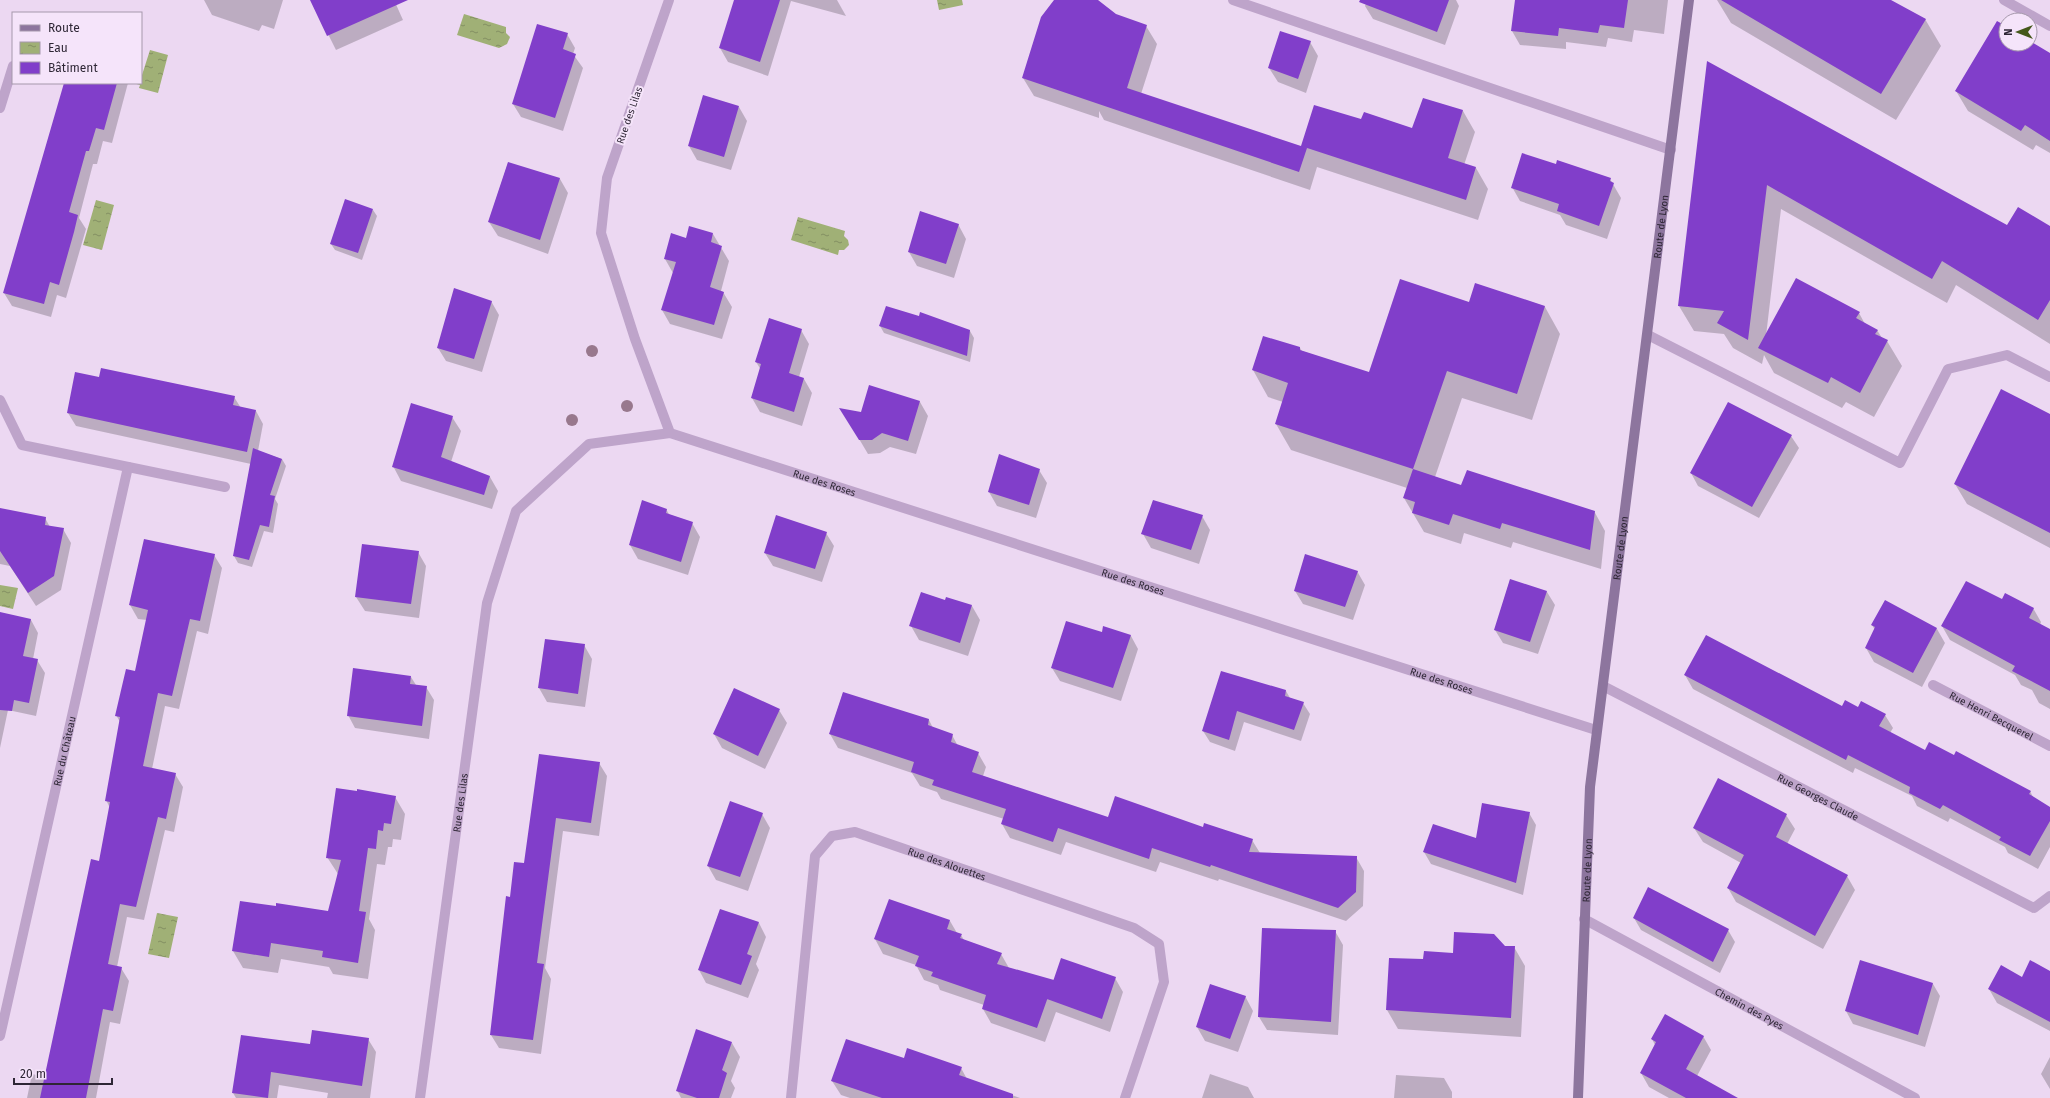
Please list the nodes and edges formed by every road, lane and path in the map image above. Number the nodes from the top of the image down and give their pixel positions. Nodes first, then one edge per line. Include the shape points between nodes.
1 (668, 0) edge
2 (1233, 0) edge
3 (1689, 0) edge
4 (2004, 0) edge
5 (2050, 26) edge
6 (12, 69) edge
7 (0, 108) edge
8 (1670, 150) junction
9 (1648, 335) junction
10 (2050, 377) edge
11 (0, 400) edge
12 (670, 433) junction
13 (128, 467) junction
14 (225, 487) dead end
15 (516, 511) joint
16 (1934, 685) dead end
17 (1603, 686) junction
18 (1596, 730) junction
19 (2050, 746) edge
20 (2050, 896) edge
21 (1584, 919) junction
22 (0, 1036) edge
23 (420, 1098) edge
24 (791, 1098) edge
25 (1125, 1098) edge
26 (1578, 1098) edge
27 (1916, 1098) edge

1 - 12 street, Rue des Lilas via 607,178 601,233 635,339
2 - 8 street
3 - 8 street, Route de Lyon
4 - 5 street
6 - 7 street
8 - 9 street, Route de Lyon
9 - 10 street via 1900,463 1948,369 2007,354
9 - 17 street, Route de Lyon
11 - 13 street via 22,444
12 - 15 street, Rue des Roses via 589,444
12 - 18 street, Rue des Roses
13 - 14 street
13 - 22 street, Rue du Château
15 - 23 street, Rue des Lilas via 487,603
16 - 19 street, Rue Henri Becquerel
17 - 18 street, Route de Lyon
17 - 20 street, Rue Georges Claude via 2034,908
18 - 21 street, Route de Lyon via 1590,786
21 - 26 street, Route de Lyon
21 - 27 street, Chemin des Pyes
24 - 25 street, Rue des Alouettes via 815,856 832,836 855,832 1134,928 1159,944 1164,982

